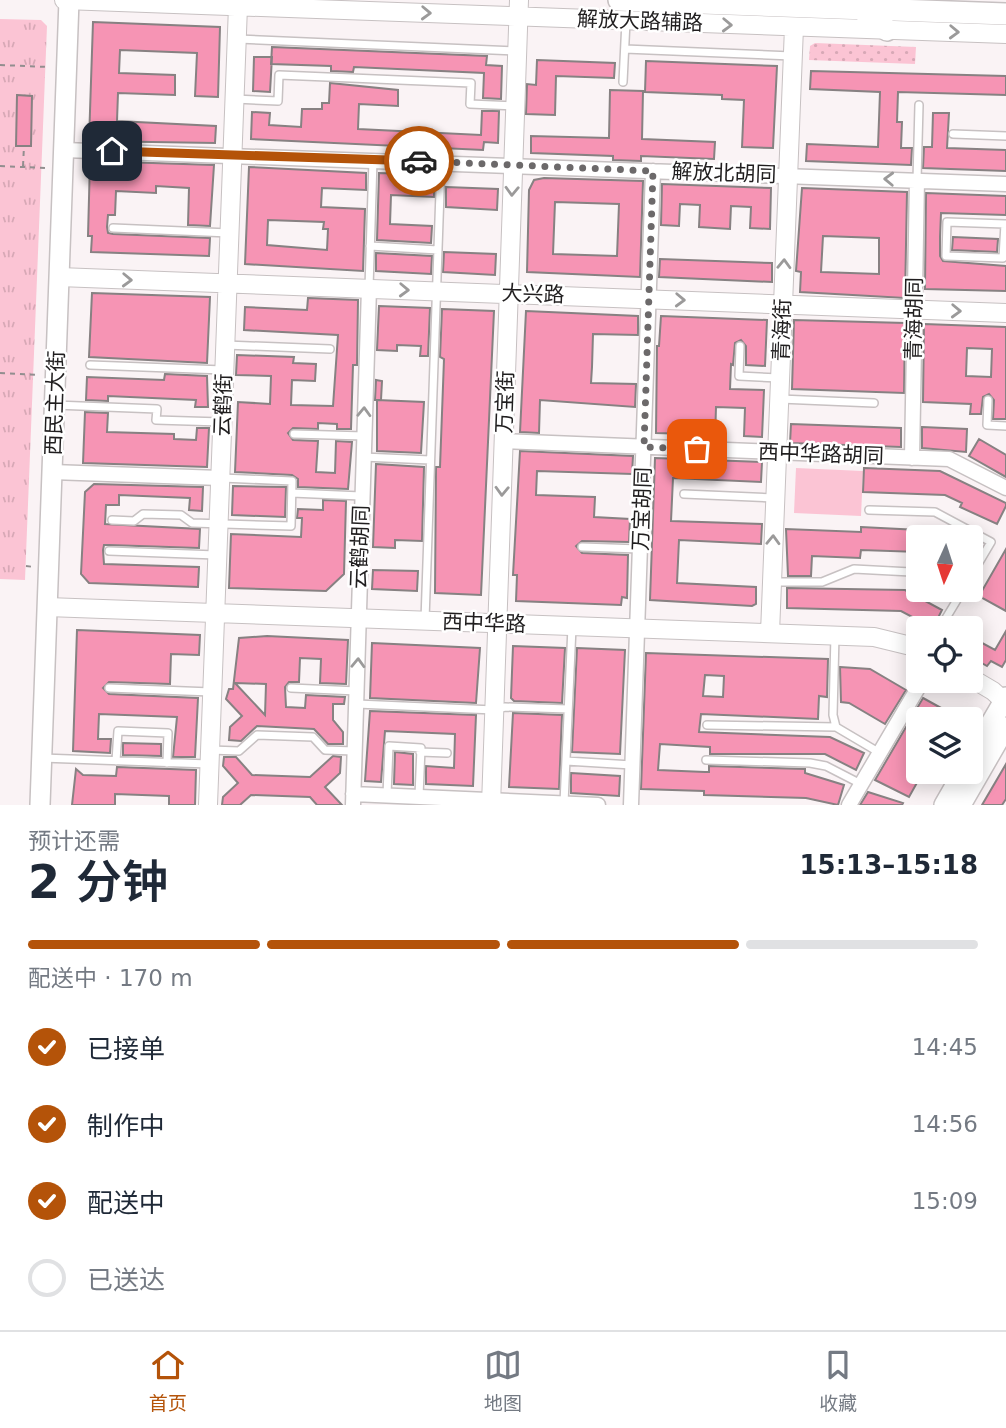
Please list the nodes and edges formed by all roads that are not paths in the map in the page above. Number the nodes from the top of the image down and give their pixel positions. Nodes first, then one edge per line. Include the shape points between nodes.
1 (64, 0) edge
2 (69, 0) edge
3 (619, 0) edge
4 (238, 6) junction
5 (519, 8) edge
6 (862, 9) junction
7 (1006, 14) edge
8 (626, 21) junction
9 (794, 27) junction
10 (887, 30) junction
11 (1006, 34) edge
12 (237, 39) junction
13 (625, 49) junction
14 (517, 51) junction
15 (793, 56) junction
16 (623, 82) dead end
17 (234, 99) junction
18 (515, 106) junction
19 (919, 106) dead end
20 (953, 134) dead end
21 (1006, 136) edge
22 (64, 150) junction
23 (232, 156) junction
24 (373, 160) junction
25 (441, 162) junction
26 (513, 164) junction
27 (653, 171) junction
28 (788, 176) junction
29 (917, 180) junction
30 (1006, 184) edge
31 (1005, 224) edge
32 (113, 228) dead end
33 (229, 233) junction
34 (370, 246) junction
35 (438, 250) junction
36 (59, 277) junction
37 (228, 284) junction
38 (369, 288) junction
39 (436, 290) junction
40 (509, 293) junction
41 (649, 299) junction
42 (783, 304) junction
43 (914, 309) junction
44 (1006, 313) edge
45 (225, 345) junction
46 (740, 346) dead end
47 (330, 349) dead end
48 (90, 365) dead end
49 (224, 370) junction
50 (780, 378) junction
51 (779, 399) junction
52 (988, 400) dead end
53 (874, 403) dead end
54 (55, 405) junction
55 (222, 422) junction
56 (1006, 426) edge
57 (294, 434) dead end
58 (364, 436) junction
59 (504, 441) junction
60 (644, 447) junction
61 (777, 452) junction
62 (363, 457) junction
63 (912, 458) junction
64 (430, 460) junction
65 (52, 472) junction
66 (220, 478) junction
67 (1006, 488) edge
68 (292, 493) junction
69 (684, 494) dead end
70 (362, 495) junction
71 (775, 498) junction
72 (869, 510) dead end
73 (112, 520) dead end
74 (218, 524) junction
75 (959, 525) edge
76 (984, 538) edge
77 (582, 547) dead end
78 (640, 550) junction
79 (109, 551) dead end
80 (984, 554) edge
81 (217, 555) junction
82 (906, 572) edge
83 (772, 582) junction
84 (47, 607) junction
85 (215, 613) junction
86 (359, 618) junction
87 (425, 621) junction
88 (497, 623) junction
89 (572, 626) junction
90 (638, 628) junction
91 (770, 633) junction
92 (835, 635) junction
93 (906, 644) edge
94 (983, 686) edge
95 (109, 688) dead end
96 (291, 688) dead end
97 (212, 692) junction
98 (915, 693) edge
99 (357, 697) junction
100 (1005, 700) edge
101 (568, 709) junction
102 (494, 710) junction
103 (707, 725) dead end
104 (836, 727) junction
105 (1006, 727) edge
106 (983, 737) edge
107 (355, 751) junction
108 (420, 752) junction
109 (447, 753) dead end
110 (880, 753) junction
111 (209, 757) junction
112 (42, 758) junction
113 (706, 760) dead end
114 (116, 761) junction
115 (566, 761) junction
116 (167, 763) junction
117 (633, 765) junction
118 (862, 784) junction
119 (956, 784) edge
120 (387, 795) junction
121 (419, 796) junction
122 (353, 799) edge
123 (491, 802) edge
124 (564, 803) junction
125 (40, 805) edge
126 (208, 805) edge
127 (597, 805) edge
128 (631, 805) edge
129 (849, 805) edge
130 (944, 805) edge
131 (961, 805) edge

1 - 2 street, 解放大路辅路
2 - 4 street, 解放大路辅路
2 - 22 main road, 西民主大街
3 - 6 main road
4 -> 5 street, 解放大路辅路
4 - 12 street, 云鹤街
5 - 8 street, 解放大路辅路
5 - 14 street, 万宝街
6 - 7 main road
6 - 10 main road
8 -> 9 street, 解放大路辅路
8 - 13 lane
9 - 10 street, 解放大路辅路
9 - 15 street, 青海街
10 -> 11 street, 解放大路辅路
12 - 14 lane
12 - 17 street, 云鹤街
13 - 15 lane
13 - 16 lane
14 - 18 street, 万宝街
15 - 28 street, 青海街
17 - 18 lane via 278,101 279,75 471,83 470,104
17 - 23 street, 云鹤街
18 - 26 street, 万宝街
19 - 29 lane
20 - 21 lane
22 - 23 street, 解放北胡同
22 - 36 main road, 西民主大街
23 - 24 street, 解放北胡同
23 - 33 street, 云鹤街
24 - 25 street, 解放北胡同
24 - 34 lane
25 - 26 street, 解放北胡同
25 - 35 lane
26 - 27 street, 解放北胡同
26 -> 40 street, 万宝街
27 - 28 street, 解放北胡同
27 - 41 street, 万宝胡同
29 -> 28 street, 解放北胡同
42 -> 28 street, 青海街
29 - 30 street, 解放北胡同
29 - 43 street, 青海胡同
31 - 31 lane via 1003,258 946,256 947,222
32 - 33 lane
33 - 37 street, 云鹤街
34 - 35 lane
34 - 38 lane
35 - 39 lane
36 -> 37 street, 大兴路
36 - 54 main road, 西民主大街
37 - 38 street, 大兴路
37 - 45 street, 云鹤街
38 -> 39 street, 大兴路
58 -> 38 street, 云鹤胡同
39 - 40 street, 大兴路
39 - 64 lane
40 - 41 street, 大兴路
40 - 59 street, 万宝街
41 -> 42 street, 大兴路
41 - 60 street, 万宝胡同
42 - 43 street, 大兴路
42 - 50 street, 青海街
43 -> 44 street, 大兴路
43 - 63 street, 青海胡同
45 - 47 lane
45 - 49 street, 云鹤街
46 - 50 lane via 739,376
48 - 49 lane
49 - 55 street, 云鹤街
50 - 51 street, 青海街
51 - 53 lane
51 - 61 street, 青海街
52 - 56 lane via 987,425
54 - 55 lane via 156,409 156,420
54 - 65 main road, 西民主大街
55 - 66 street, 云鹤街
57 - 58 lane
58 - 62 street, 云鹤胡同
59 - 60 street, 西中华路胡同
59 -> 88 street, 万宝街
60 - 61 street, 西中华路胡同
60 - 78 street, 万宝胡同
61 - 63 street, 西中华路胡同
61 - 71 street, 青海街
62 - 64 lane
62 - 70 street, 云鹤胡同
63 - 67 street, 西中华路胡同 via 956,461
64 - 87 lane
65 - 66 street
65 - 84 main road, 西民主大街
66 - 68 lane via 292,481
66 - 74 street, 云鹤街
68 - 70 lane
68 - 74 lane via 291,526
69 - 71 lane
70 - 86 street, 云鹤胡同
83 -> 71 street, 青海街
72 - 75 lane via 935,512
73 - 74 lane via 168,514 181,515 192,523
74 - 81 street, 云鹤街
76 - 80 lane via 991,542
77 - 78 lane
78 - 90 street, 万宝胡同
79 - 81 lane
81 - 85 street, 云鹤街
82 - 83 lane via 854,569 822,582
83 - 91 street, 青海街
84 - 85 street, 西中华路
84 - 112 main road, 西民主大街
85 - 86 street, 西中华路
85 - 97 street, 云鹤街
86 - 87 street, 西中华路
99 -> 86 street, 云鹤胡同
87 - 88 street, 西中华路
88 - 89 street, 西中华路
88 - 102 street, 万宝街
89 - 90 street, 西中华路
89 - 101 lane
90 - 91 street, 西中华路
90 - 117 street, 万宝胡同
91 - 92 street, 西中华路
92 - 93 street, 西中华路 via 887,638
92 - 104 lane
94 - 100 street
95 - 97 lane
96 - 99 lane
97 - 111 street, 云鹤街
98 - 110 street
99 - 102 lane
99 - 107 street, 云鹤胡同
100 - 106 main road
101 - 102 lane
101 - 115 lane
102 - 123 street, 万宝街
103 - 104 lane
104 - 110 lane
105 - 131 main road
107 - 111 lane via 325,750 313,737 257,735 239,751
107 - 122 street, 云鹤胡同
108 - 109 lane
108 - 120 lane via 421,748 389,746
108 - 121 lane
110 - 118 street
111 - 116 lane
111 - 126 street, 云鹤街
112 - 114 lane
112 - 125 main road, 西民主大街
113 - 118 lane via 810,763
114 - 116 lane
114 - 116 lane via 118,731 168,733
115 - 117 lane
115 - 124 lane
117 - 128 street, 万宝胡同
118 - 129 street
119 - 130 main road
120 - 121 street
120 - 122 street
121 - 123 street
123 - 124 street
124 - 127 street

